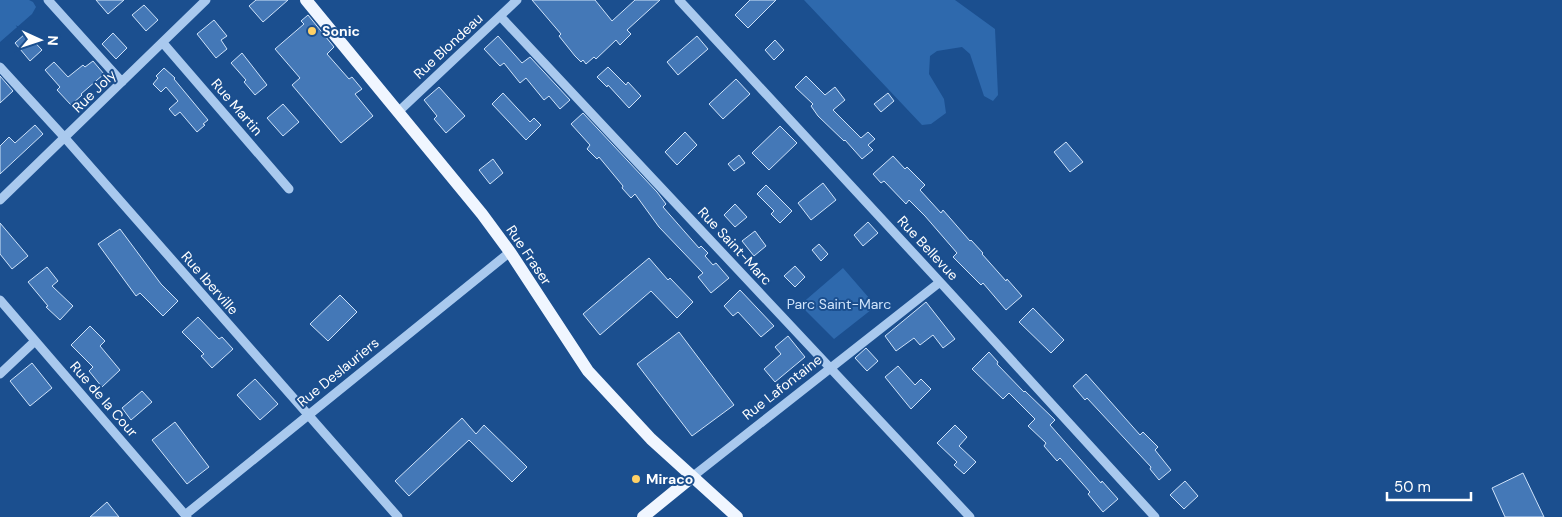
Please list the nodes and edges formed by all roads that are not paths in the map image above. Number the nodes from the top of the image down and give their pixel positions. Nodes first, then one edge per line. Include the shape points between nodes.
1 (48, 0) edge
2 (206, 0) edge
3 (306, 0) edge
4 (517, 0) edge
5 (679, 0) edge
6 (500, 16) junction
7 (163, 43) junction
8 (0, 67) edge
9 (122, 82) junction
10 (398, 112) junction
11 (65, 138) junction
12 (289, 189) dead end
13 (0, 200) edge
14 (510, 252) junction
15 (940, 282) junction
16 (0, 300) edge
17 (35, 341) junction
18 (831, 367) junction
19 (0, 374) edge
20 (307, 415) junction
21 (692, 477) junction
22 (186, 516) edge
23 (398, 517) edge
24 (643, 517) edge
25 (738, 517) edge
26 (970, 517) edge
27 (1155, 517) edge

1 - 9 street
2 - 7 street, Rue Joly
3 - 10 main road, Rue Fraser
4 - 6 street, Rue Blondeau
5 - 15 street, Rue Bellevue
6 - 10 street, Rue Blondeau
6 - 18 street, Rue Saint-Marc
7 - 9 street, Rue Joly
7 - 12 street, Rue Martin
8 - 11 street, Rue Iberville
9 - 11 street, Rue Joly
10 - 14 main road, Rue Fraser
11 - 13 street, Rue Joly
11 - 20 street, Rue Iberville
14 - 20 street, Rue Deslauriers
14 - 21 main road, Rue Fraser via 588,371 651,439
15 - 18 street, Rue Lafontaine
15 - 27 street, Rue Bellevue
16 - 17 street, Rue de la Cour
17 - 19 street
17 - 22 street, Rue de la Cour
18 - 21 street, Rue Lafontaine
18 - 26 street, Rue Saint-Marc
20 - 22 street, Rue Deslauriers
20 - 23 street, Rue Iberville
21 - 24 main road, Rue Lafontaine
21 - 25 main road, Rue Fraser

